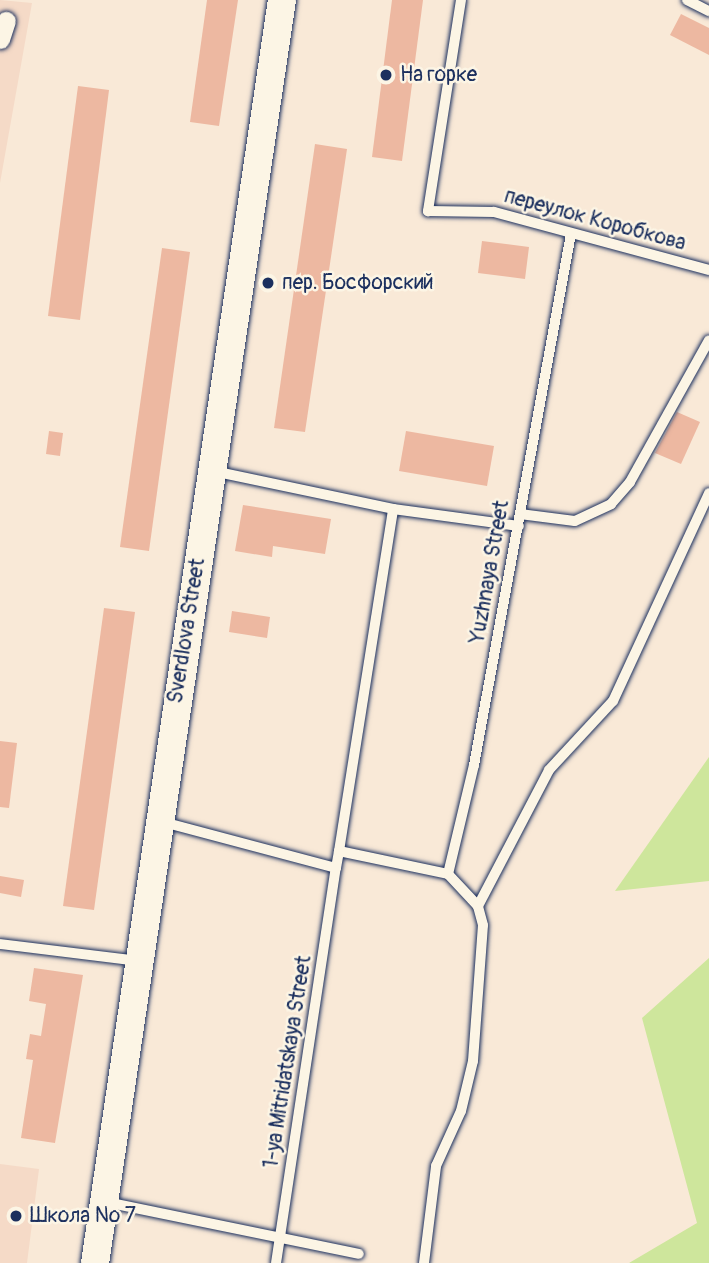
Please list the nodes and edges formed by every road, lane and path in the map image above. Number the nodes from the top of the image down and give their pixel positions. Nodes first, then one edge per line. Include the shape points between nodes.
1 (282, 0) edge
2 (461, 0) edge
3 (687, 0) edge
4 (709, 11) edge
5 (571, 234) junction
6 (709, 270) edge
7 (709, 340) edge
8 (213, 471) junction
9 (709, 493) edge
10 (393, 509) junction
11 (520, 514) junction
12 (519, 526) junction
13 (156, 820) junction
14 (339, 851) junction
15 (336, 867) junction
16 (448, 874) junction
17 (478, 906) junction
18 (0, 944) edge
19 (139, 961) junction
20 (102, 1201) junction
21 (280, 1238) junction
22 (359, 1254) dead end
23 (95, 1263) edge
24 (276, 1263) edge
25 (424, 1263) edge

1 - 8 main road, Sverdlova Street
2 - 5 lane, переулок Коробкова via 428,211 494,212
3 - 4 lane
5 - 6 lane, переулок Коробкова
5 - 11 lane, Yuzhnaya Street
7 - 11 lane via 630,481 611,504 575,521
8 - 10 lane
8 - 13 main road, Sverdlova Street
9 - 17 lane via 613,701 549,770
10 - 12 lane
10 - 14 lane
11 - 12 lane, Yuzhnaya Street
12 - 16 lane, Yuzhnaya Street
13 - 15 lane
13 - 19 main road, Sverdlova Street
14 - 15 lane, 1-ya Mitridatskaya Street
14 - 16 lane
15 - 21 lane, 1-ya Mitridatskaya Street
16 - 17 lane
17 - 25 lane via 483,925 473,1061 461,1111 436,1166
18 - 19 lane
19 - 20 main road, Sverdlova Street
20 - 21 lane
20 - 23 main road, Sverdlova Street
21 - 22 lane
21 - 24 lane, 1-ya Mitridatskaya Street

